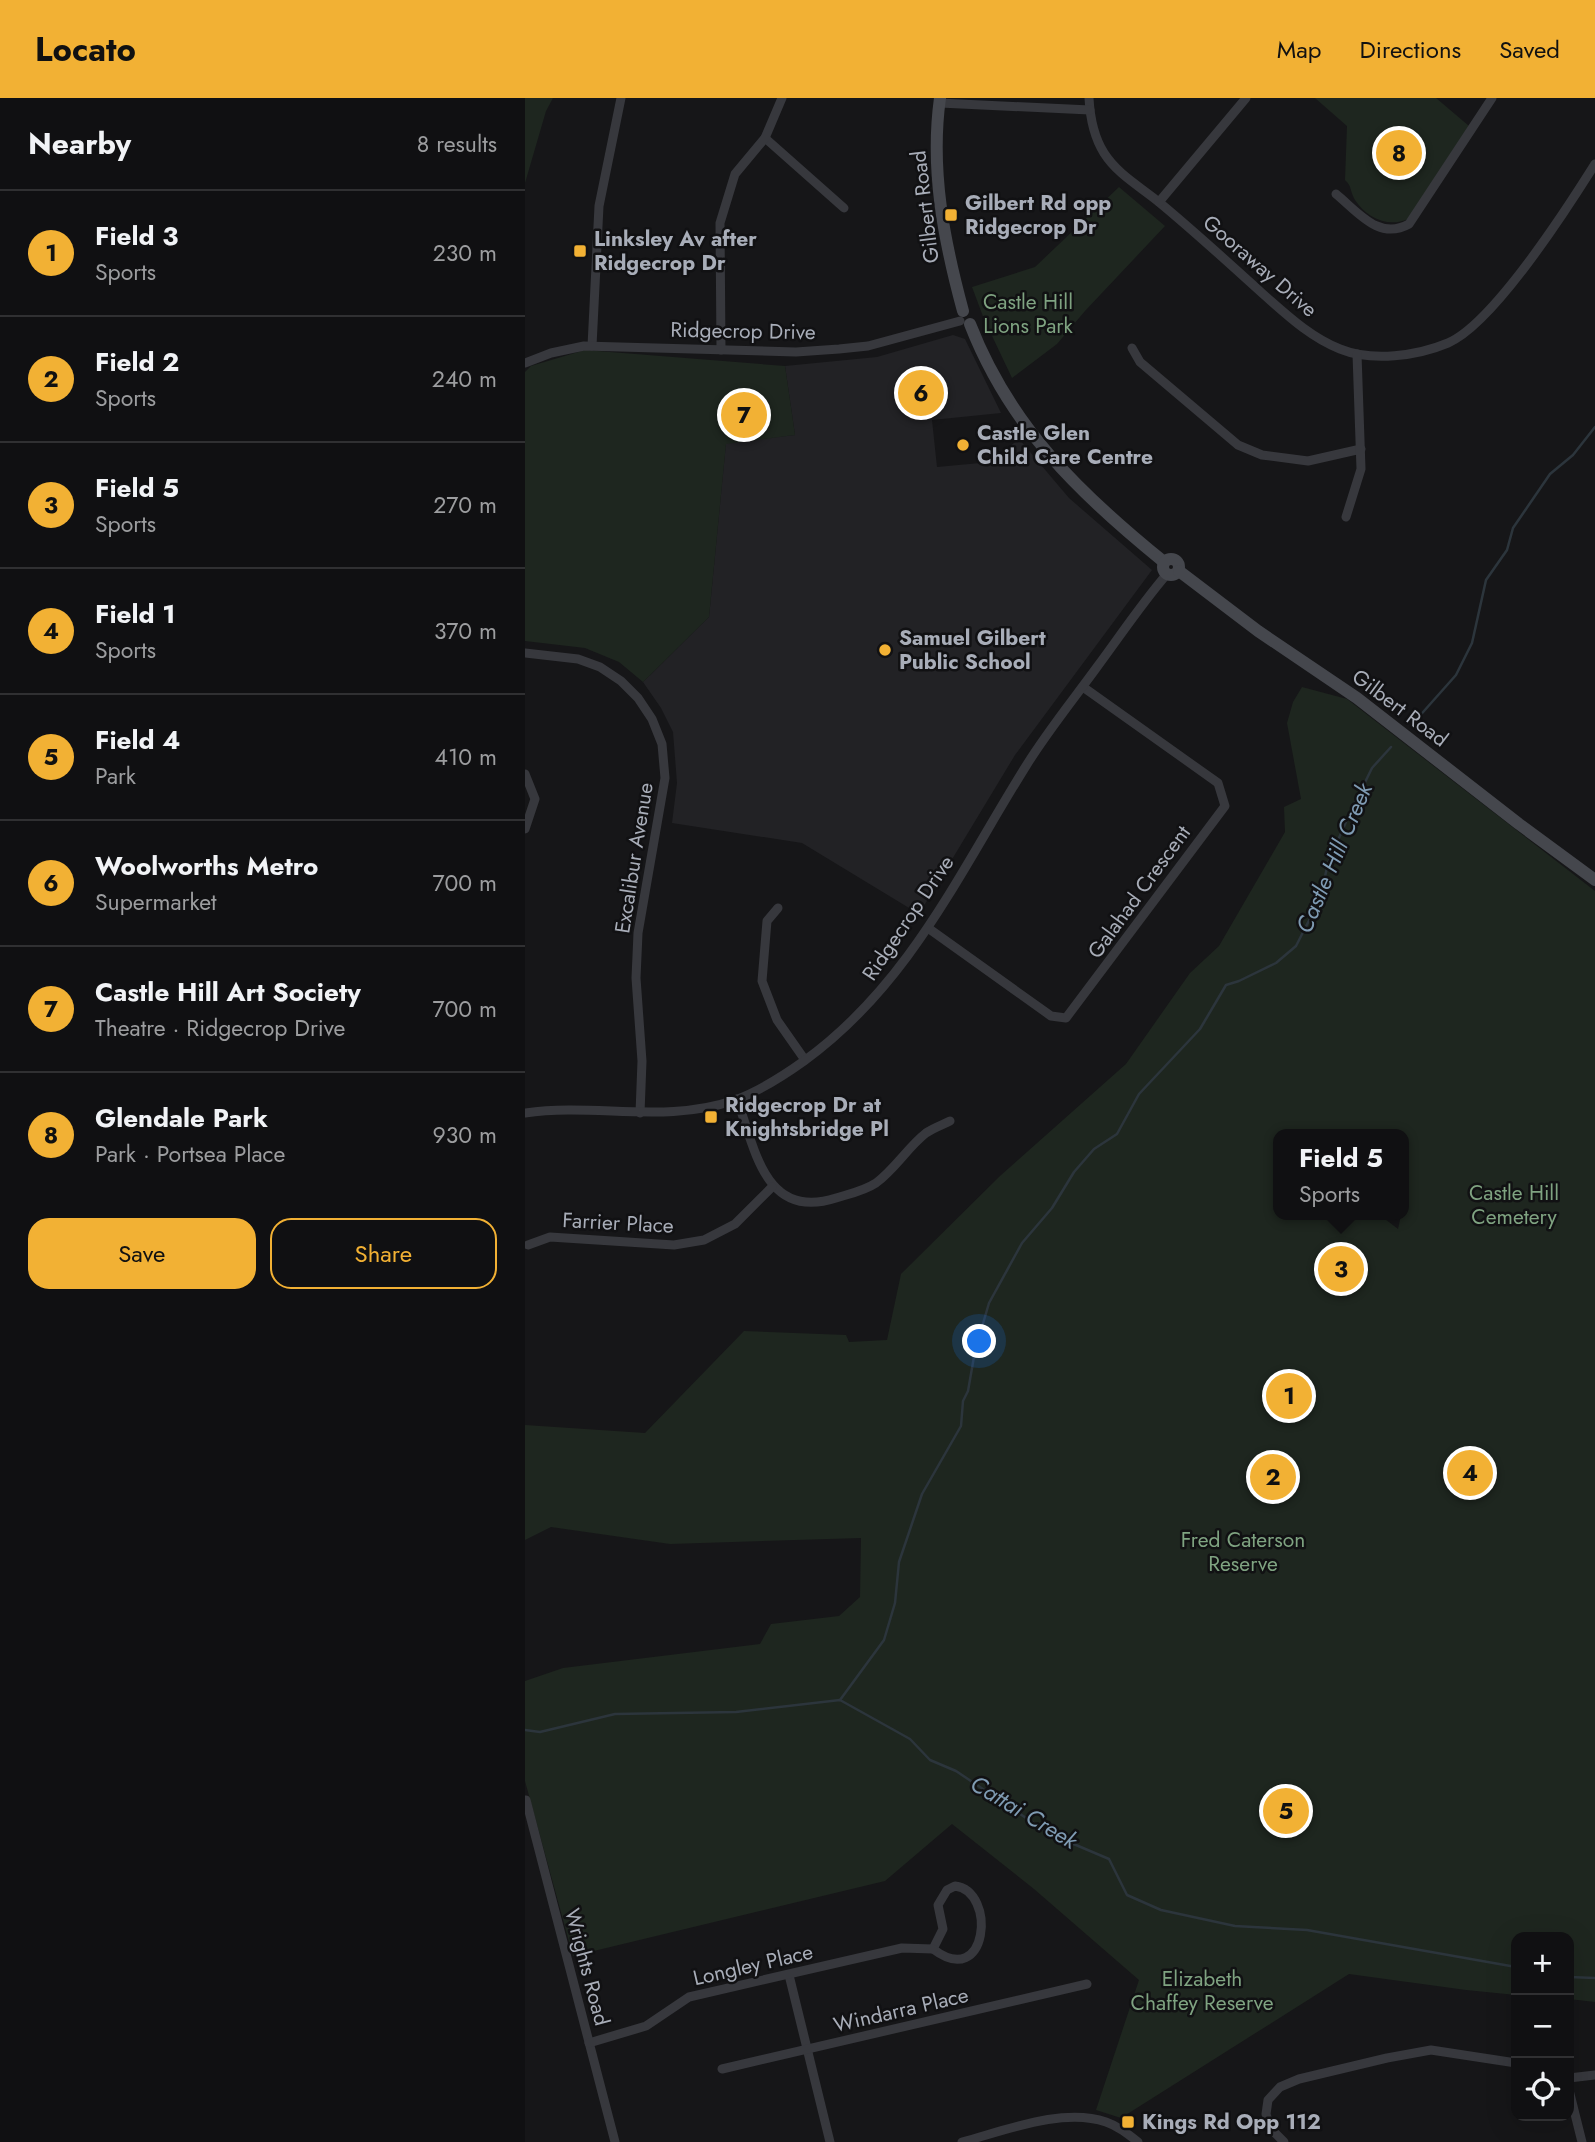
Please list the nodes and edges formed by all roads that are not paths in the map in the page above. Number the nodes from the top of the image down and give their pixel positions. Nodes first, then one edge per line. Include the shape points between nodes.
1 (621, 98) edge
2 (782, 98) edge
3 (1089, 98) edge
4 (1246, 98) edge
5 (1492, 98) edge
6 (940, 101) edge
7 (1090, 110) junction
8 (765, 138) junction
9 (1595, 164) edge
10 (1336, 194) dead end
11 (1159, 202) junction
12 (843, 208) dead end
13 (964, 318) junction
14 (592, 346) junction
15 (1132, 348) dead end
16 (721, 350) junction
17 (1357, 354) junction
18 (525, 363) edge
19 (1361, 449) junction
20 (1346, 517) dead end
21 (1170, 569) junction
22 (525, 653) edge
23 (1083, 687) junction
24 (525, 774) edge
25 (525, 829) edge
26 (1595, 880) edge
27 (778, 908) dead end
28 (928, 928) junction
29 (805, 1060) junction
30 (737, 1099) junction
31 (525, 1113) edge
32 (641, 1113) junction
33 (950, 1121) dead end
34 (772, 1187) junction
35 (528, 1245) dead end
36 (526, 1800) edge
37 (933, 1948) junction
38 (789, 1975) junction
39 (1087, 1984) dead end
40 (589, 2043) junction
41 (808, 2050) junction
42 (1511, 2062) edge
43 (722, 2069) dead end
44 (1595, 2075) edge
45 (1574, 2077) edge
46 (1574, 2110) edge
47 (615, 2142) edge
48 (830, 2142) edge
49 (962, 2142) edge
50 (1138, 2142) edge
51 (1284, 2142) edge
52 (1582, 2142) edge

1 - 14 street via 599,206
2 - 8 street
3 - 7 street, Gooraway Drive
4 - 11 street
5 - 10 street via 1409,224 1398,230 1373,225
6 - 7 street
6 - 13 main road, Gilbert Road via 939,197
7 - 11 street, Gooraway Drive via 1104,153 1124,176
8 - 12 street
8 - 16 street via 735,174 720,223
9 - 17 street, Gooraway Drive via 1486,315 1451,342 1388,357
11 - 17 street, Gooraway Drive via 1300,326
13 - 16 street, Ridgecrop Drive via 839,349
13 - 21 main road, Gilbert Road via 1009,401 1045,453
14 - 16 street, Ridgecrop Drive
14 - 18 street, Ridgecrop Drive
15 - 19 street via 1140,362 1238,445 1308,461
17 - 19 street
19 - 20 street via 1361,469
21 - 23 street, Ridgecrop Drive
21 - 26 main road, Gilbert Road via 1357,698
22 - 32 street, Excalibur Avenue via 578,659 600,667 638,698 662,744 664,778 638,933
23 - 28 street, Ridgecrop Drive via 1026,765
23 - 28 street, Galahad Crescent via 1218,783 1224,806 1066,1018 1051,1016
24 - 25 street via 535,799
27 - 29 street via 767,921 762,981 777,1020
28 - 29 street, Ridgecrop Drive via 871,1002
29 - 30 street, Ridgecrop Drive
30 - 32 street, Ridgecrop Drive via 686,1112
30 - 34 street
31 - 32 street, Ridgecrop Drive via 569,1109
33 - 34 street via 927,1133 868,1188 808,1203
34 - 35 street, Farrier Place via 735,1224 704,1240 674,1245 550,1237
36 - 40 street, Wrights Road
37 - 37 street, Longley Place via 943,1929 938,1905 947,1890 962,1886 981,1918 979,1945 959,1959
37 - 38 street, Longley Place via 902,1948
38 - 40 street, Longley Place via 689,1997 646,2026
38 - 41 street
39 - 41 street, Windarra Place
40 - 47 street, Wrights Road
41 - 43 street, Windarra Place
41 - 48 street
42 - 51 street via 1431,2050 1299,2079 1280,2087 1268,2100 1270,2128
44 - 45 street
46 - 52 street
49 - 50 street via 1072,2116 1116,2126

